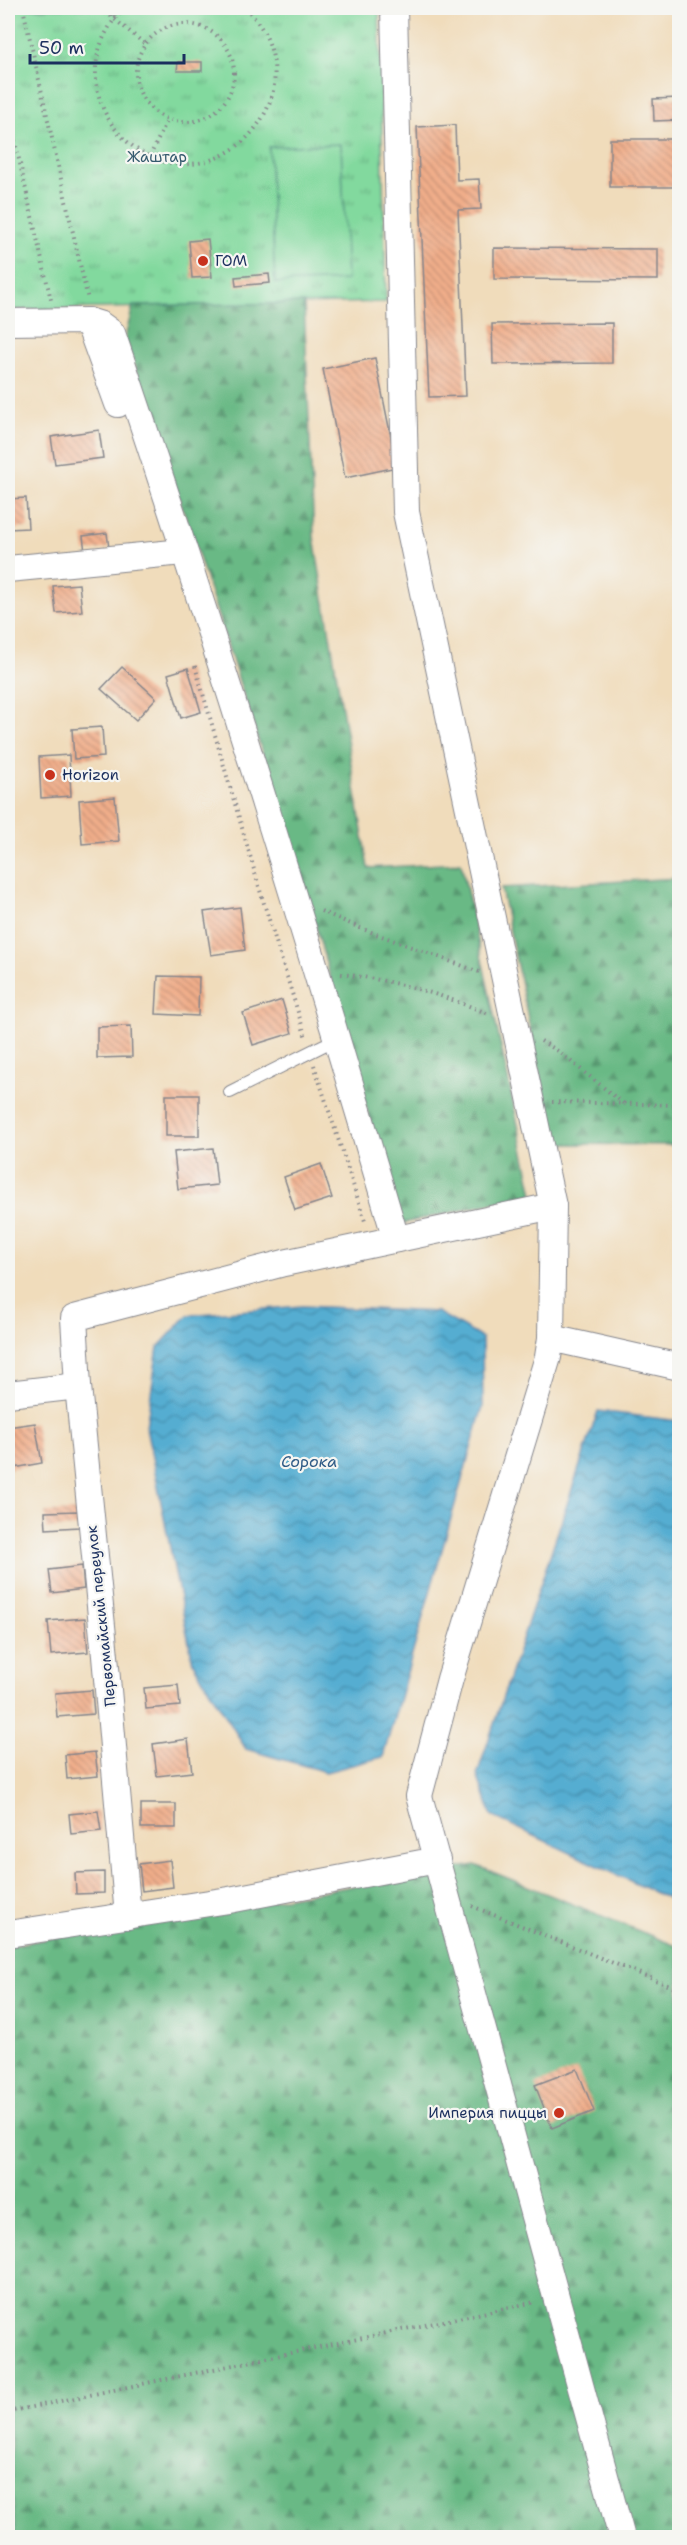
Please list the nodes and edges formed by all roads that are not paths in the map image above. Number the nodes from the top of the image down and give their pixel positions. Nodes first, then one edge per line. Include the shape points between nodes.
1 (394, 8) edge
2 (89, 310) junction
3 (8, 322) edge
4 (173, 553) junction
5 (8, 569) edge
6 (317, 1049) junction
7 (230, 1092) dead end
8 (553, 1206) junction
9 (383, 1242) junction
10 (551, 1338) junction
11 (680, 1367) edge
12 (78, 1386) junction
13 (8, 1394) edge
14 (437, 1860) junction
15 (128, 1916) junction
16 (8, 1934) edge
17 (622, 2538) edge

1 - 8 street via 406,512
2 - 3 street
2 - 4 street
2 - 9 street via 112,333 186,550 316,971
4 - 5 street
4 - 6 street
6 - 7 lane
6 - 9 street
8 - 9 street
8 - 10 street
9 - 12 street, Первомайский переулок via 284,1263 74,1318
10 - 11 street
10 - 14 street via 419,1796
12 - 13 street
12 - 15 street, Первомайский переулок
14 - 15 street
14 - 17 street
15 - 16 street

